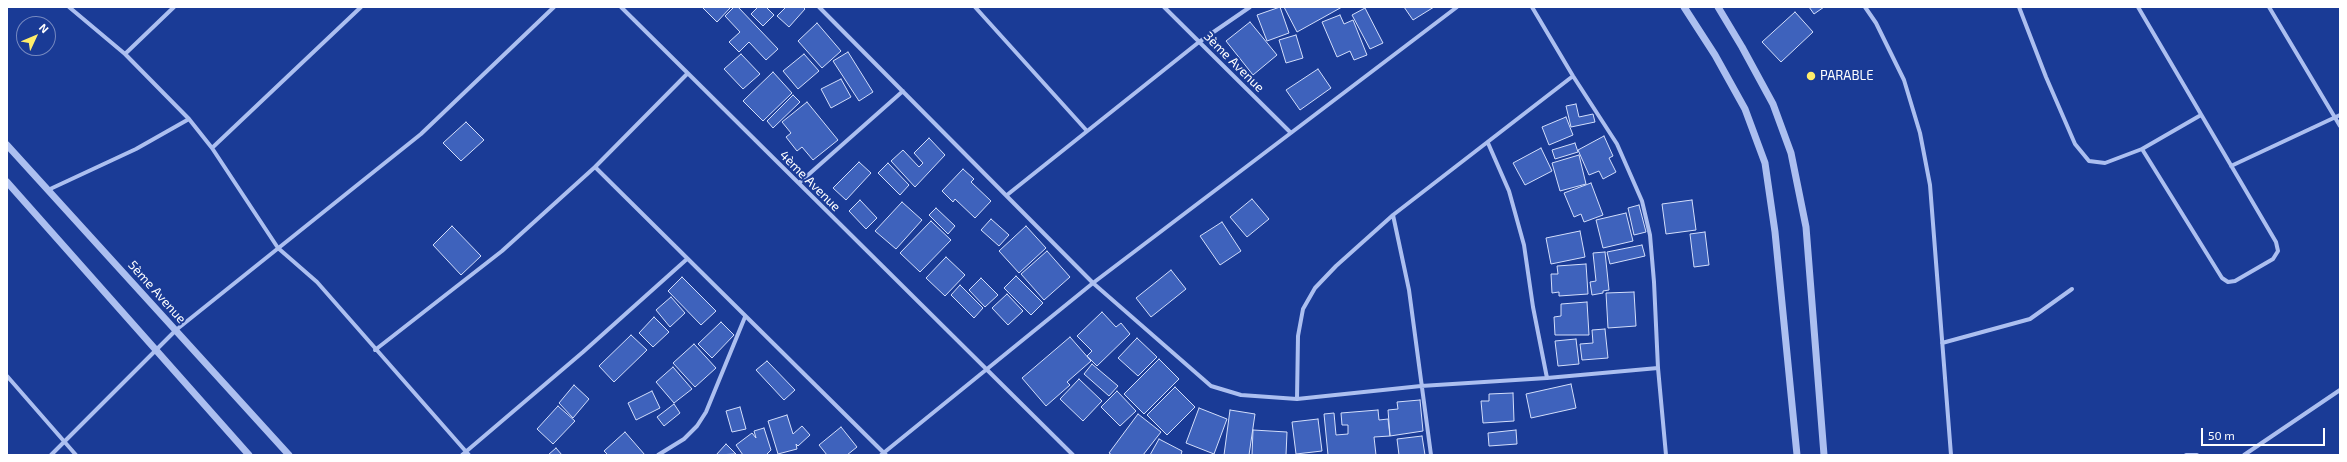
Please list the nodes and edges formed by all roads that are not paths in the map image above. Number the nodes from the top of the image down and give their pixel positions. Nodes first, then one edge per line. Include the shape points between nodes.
1 (69, 7) edge
2 (174, 7) edge
3 (361, 7) edge
4 (554, 7) edge
5 (621, 7) edge
6 (819, 7) edge
7 (975, 7) edge
8 (1164, 7) edge
9 (1250, 7) edge
10 (1457, 7) edge
11 (1532, 7) edge
12 (1684, 7) edge
13 (1718, 7) edge
14 (1866, 7) edge
15 (2019, 7) edge
16 (2138, 7) edge
17 (2269, 7) edge
18 (1199, 42) junction
19 (125, 54) junction
20 (687, 74) junction
21 (1572, 76) junction
22 (903, 91) junction
23 (2201, 115) junction
24 (2340, 115) edge
25 (2335, 118) junction
26 (189, 119) junction
27 (2340, 126) edge
28 (1087, 132) junction
29 (1290, 132) junction
30 (1488, 143) junction
31 (7, 145) edge
32 (212, 148) junction
33 (2142, 149) junction
34 (2231, 166) junction
35 (595, 167) junction
36 (7, 182) edge
37 (799, 184) junction
38 (48, 190) junction
39 (1007, 195) junction
40 (1394, 215) junction
41 (278, 248) junction
42 (687, 259) junction
43 (1093, 283) junction
44 (2072, 289) dead end
45 (745, 317) junction
46 (176, 330) junction
47 (1942, 342) junction
48 (375, 350) junction
49 (155, 351) junction
50 (1658, 368) junction
51 (986, 369) junction
52 (7, 376) edge
53 (1547, 378) junction
54 (1421, 386) junction
55 (2340, 390) edge
56 (1297, 399) junction
57 (64, 441) junction
58 (466, 454) edge
59 (883, 454) edge
60 (51, 455) edge
61 (76, 455) edge
62 (249, 455) edge
63 (289, 455) edge
64 (658, 455) edge
65 (1073, 455) edge
66 (1432, 455) edge
67 (1666, 455) edge
68 (1797, 455) edge
69 (1824, 455) edge
70 (1952, 455) edge
71 (2186, 455) edge
72 (2197, 455) edge
73 (2244, 455) edge

1 - 19 street
2 - 19 street
3 - 32 street
4 - 41 street via 421,134
5 - 20 street, 4ème Avenue
6 - 22 street
7 - 28 street
8 - 18 street, 3ème Avenue
9 - 18 street
10 - 29 street
11 - 21 street
12 - 68 street via 1745,109 1765,163 1775,232
13 - 69 street via 1773,104 1791,153 1806,227
14 - 47 street via 1904,80 1920,133 1930,185
15 - 33 street via 2075,144 2089,161 2105,163
16 - 23 street
17 - 25 street
18 - 28 street
18 - 29 street, 3ème Avenue
19 - 26 street
20 - 35 street
20 - 37 street, 4ème Avenue
21 - 30 street
21 - 50 street via 1617,144 1642,201 1650,235
22 - 37 street
22 - 39 street
23 - 33 street
23 - 34 street
24 - 25 street
25 - 27 street
25 - 34 street
26 - 32 street
26 - 38 street via 116,159
28 - 39 street
29 - 43 street
30 - 40 street
30 - 53 street via 1509,191 1524,245
31 - 38 street, 5ème Avenue
32 - 41 street
33 - 34 street via 2222,278 2228,282 2235,282 2266,265 2278,251 2276,242
35 - 42 street
35 - 48 street via 502,251
36 - 49 street
37 - 51 street, 4ème Avenue
38 - 46 street, 5ème Avenue
39 - 43 street
40 - 54 street via 1409,290
40 - 56 street via 1336,266 1315,288 1303,309 1298,336
41 - 46 street
41 - 48 street via 317,282
42 - 45 street
42 - 58 street
43 - 51 street
43 - 56 street via 1186,367 1211,386 1242,394
44 - 47 street via 2030,319
45 - 59 street
45 - 64 street via 706,412 684,439
46 - 49 street
46 - 63 street, 5ème Avenue
47 - 70 street
48 - 58 street
49 - 57 street
49 - 62 street
50 - 53 street
50 - 67 street
51 - 59 street
51 - 65 street, 4ème Avenue
52 - 57 street
53 - 54 street
54 - 56 street
54 - 66 street
55 - 73 street
57 - 60 street
57 - 61 street
71 - 72 street

